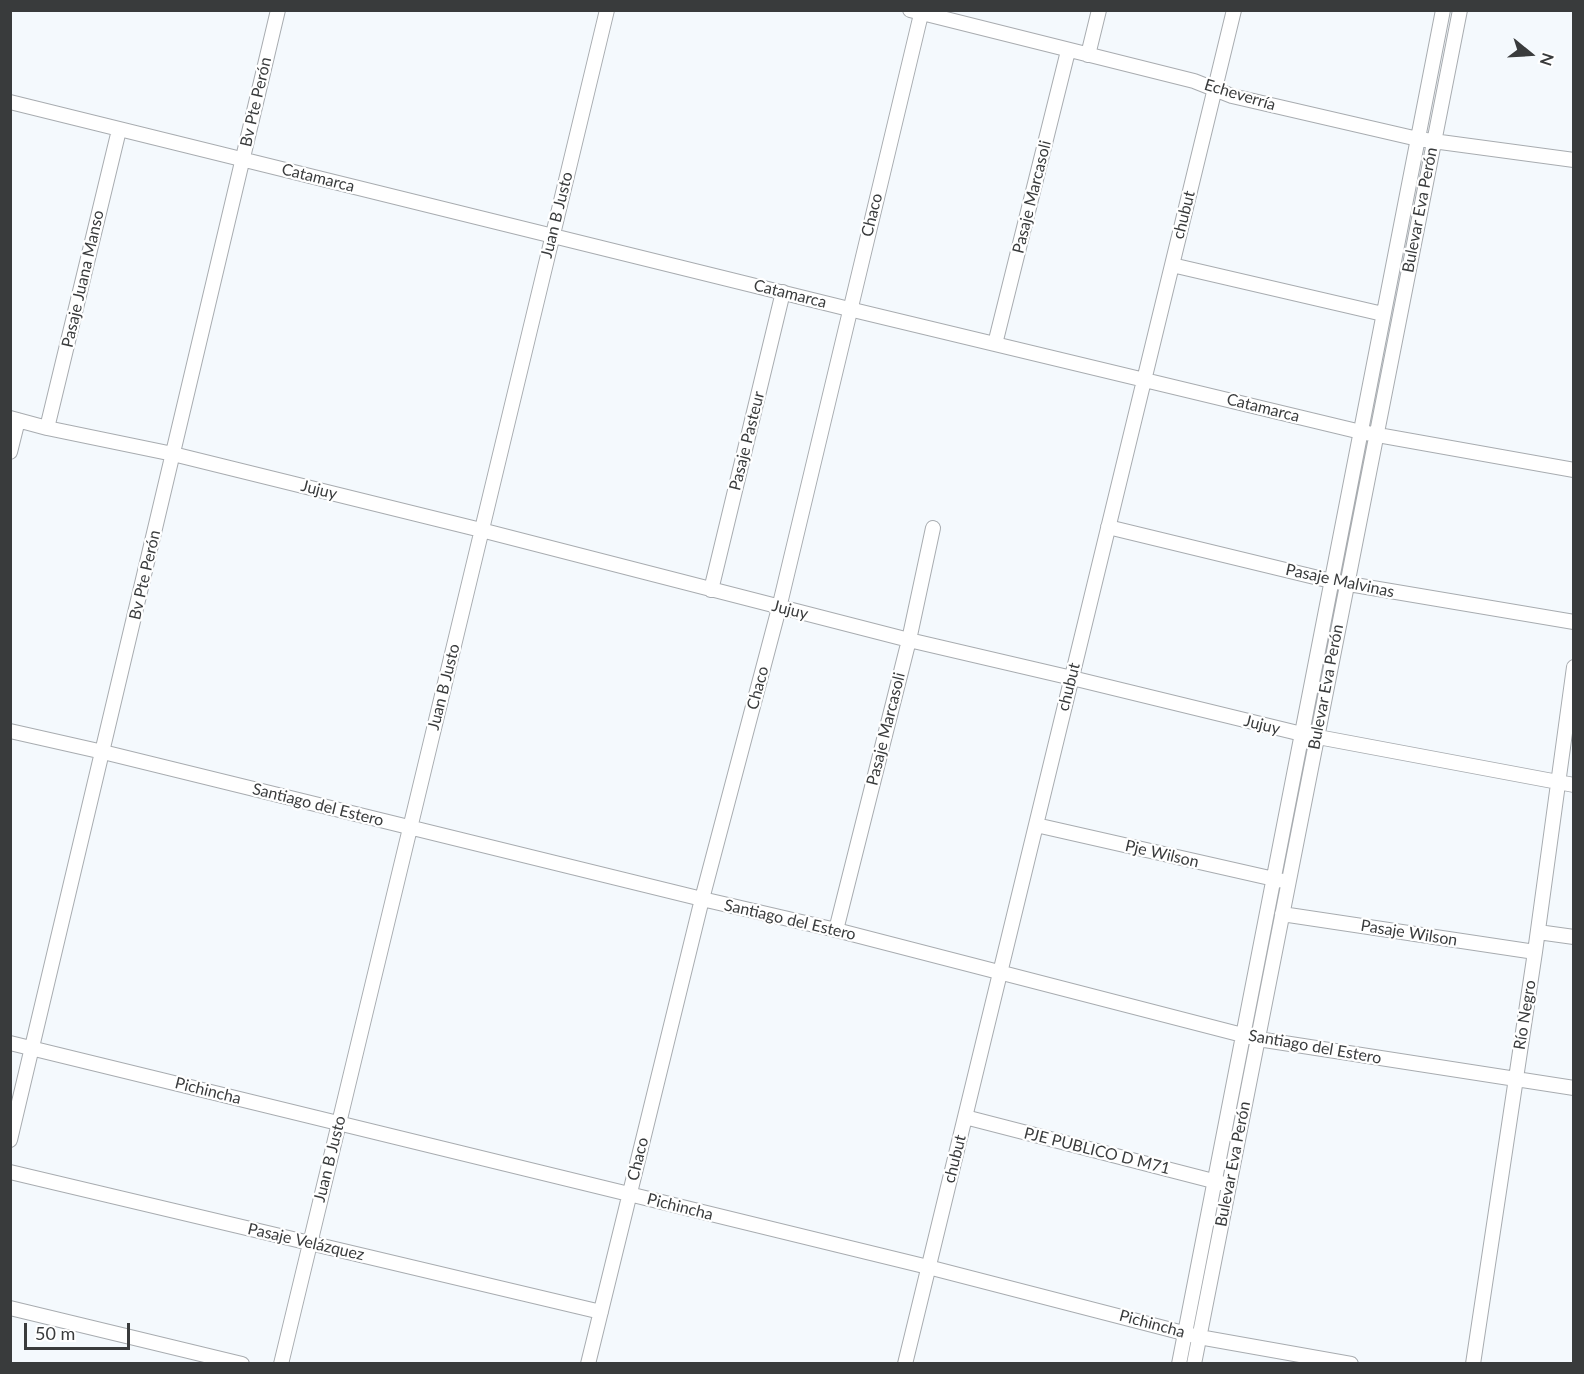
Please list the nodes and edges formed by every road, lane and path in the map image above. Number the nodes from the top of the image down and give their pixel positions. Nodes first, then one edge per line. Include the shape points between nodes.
1 (278, 10) edge
2 (607, 10) edge
3 (1099, 10) edge
4 (1234, 10) edge
5 (1443, 10) edge
6 (1460, 10) edge
7 (918, 11) edge
8 (1068, 51) junction
9 (1088, 56) junction
10 (1215, 90) junction
11 (10, 102) edge
12 (119, 129) junction
13 (1418, 139) junction
14 (1434, 142) junction
15 (243, 159) junction
16 (1574, 160) edge
17 (553, 235) junction
18 (1172, 264) junction
19 (783, 292) junction
20 (849, 309) junction
21 (1383, 314) junction
22 (995, 344) junction
23 (1144, 380) junction
24 (14, 419) edge
25 (47, 428) junction
26 (1360, 432) junction
27 (1376, 434) junction
28 (10, 452) edge
29 (173, 454) junction
30 (1574, 470) edge
31 (1108, 527) junction
32 (933, 528) dead end
33 (482, 530) junction
34 (1331, 581) junction
35 (1346, 584) junction
36 (711, 590) junction
37 (779, 608) junction
38 (1574, 622) edge
39 (909, 640) junction
40 (1574, 667) edge
41 (1072, 678) junction
42 (10, 731) edge
43 (1302, 734) junction
44 (1317, 737) junction
45 (103, 752) junction
46 (1558, 783) junction
47 (1574, 785) edge
48 (1036, 825) junction
49 (410, 827) junction
50 (1273, 879) junction
51 (1288, 882) junction
52 (702, 899) junction
53 (1282, 914) junction
54 (836, 930) junction
55 (1538, 932) junction
56 (1574, 937) edge
57 (1535, 952) junction
58 (1000, 972) junction
59 (1243, 1034) junction
60 (1258, 1039) junction
61 (10, 1042) edge
62 (34, 1048) junction
63 (1515, 1080) junction
64 (1574, 1088) edge
65 (965, 1118) junction
66 (339, 1123) junction
67 (10, 1140) edge
68 (10, 1172) edge
69 (1214, 1181) junction
70 (1229, 1185) junction
71 (630, 1194) junction
72 (309, 1243) junction
73 (928, 1267) junction
74 (10, 1308) edge
75 (601, 1312) junction
76 (1185, 1333) junction
77 (1199, 1337) junction
78 (242, 1364) edge
79 (281, 1364) edge
80 (588, 1364) edge
81 (905, 1364) edge
82 (1179, 1364) edge
83 (1194, 1364) edge
84 (1352, 1364) edge
85 (1473, 1364) edge

1 - 15 street, Bv Pte Perón
2 - 17 street, Juan B Justo
3 - 9 street
4 - 10 street, chubut
5 - 13 street, Bulevar Eva Perón
6 - 14 street, Bulevar Eva Perón
7 - 8 street, Echeverría
7 - 20 street, Chaco
8 - 9 street, Echeverría
8 - 22 street, Pasaje Marcasoli
9 - 10 street, Echeverría via 1194,81
10 - 13 street, Echeverría
10 - 18 street, chubut
11 - 12 street, Catamarca
12 - 15 street, Catamarca
12 - 25 street, Pasaje Juana Manso
13 - 14 street, Echeverría
13 - 21 street, Bulevar Eva Perón
14 - 16 street, Echeverría
14 - 27 street, Bulevar Eva Perón
15 - 17 street, Catamarca
15 - 29 street, Bv Pte Perón
17 - 19 street, Catamarca
17 - 33 street, Juan B Justo
18 - 21 street
18 - 23 street, chubut
19 - 20 street, Catamarca
19 - 36 street, Pasaje Pasteur
20 - 22 street, Catamarca
20 - 37 street, Chaco
21 - 26 street, Bulevar Eva Perón
22 - 23 street, Catamarca
23 - 26 street, Catamarca
23 - 31 street, chubut
24 - 25 street, Jujuy
24 - 28 street
25 - 29 street, Jujuy
26 - 27 street, Catamarca
26 - 34 street, Bulevar Eva Perón
27 - 30 street, Catamarca
27 - 35 street, Bulevar Eva Perón
29 - 33 street, Jujuy
29 - 45 street, Bv Pte Perón
31 - 34 street, Pasaje Malvinas
31 - 41 street, chubut
32 - 39 street, Pasaje Marcasoli
33 - 36 street, Jujuy
33 - 49 street, Juan B Justo
34 - 35 street, Pasaje Malvinas
34 - 43 street, Bulevar Eva Perón
35 - 38 street, Pasaje Malvinas
35 - 44 street, Bulevar Eva Perón
36 - 37 street, Jujuy
37 - 39 street, Jujuy
37 - 52 street, Chaco
39 - 41 street, Jujuy
39 - 54 street, Pasaje Marcasoli
40 - 46 street, Río Negro
41 - 43 street, Jujuy
41 - 48 street, chubut
42 - 45 street, Santiago del Estero
43 - 44 street, Jujuy
43 - 50 street, Bulevar Eva Perón
44 - 46 street, Jujuy
44 - 51 street, Bulevar Eva Perón
45 - 49 street, Santiago del Estero
45 - 62 street, Bv Pte Perón
46 - 47 street, Jujuy
46 - 55 street, Río Negro
48 - 50 street, Pje Wilson
48 - 58 street, chubut
49 - 52 street, Santiago del Estero
49 - 66 street, Juan B Justo
50 - 51 street, Pje Wilson
50 - 59 street, Bulevar Eva Perón
51 - 53 street, Bulevar Eva Perón
52 - 54 street, Santiago del Estero
52 - 71 street, Chaco
53 - 57 street, Pasaje Wilson
53 - 60 street, Bulevar Eva Perón
54 - 58 street, Santiago del Estero
55 - 56 street
55 - 57 street, Río Negro
57 - 63 street, Río Negro
58 - 59 street, Santiago del Estero
58 - 65 street, chubut
59 - 60 street, Santiago del Estero
59 - 69 street, Bulevar Eva Perón
60 - 63 street, Santiago del Estero
60 - 70 street, Bulevar Eva Perón
61 - 62 street, Pichincha
62 - 66 street, Pichincha
62 - 67 street, Bv Pte Perón
63 - 64 street, Santiago del Estero
63 - 85 street, Río Negro
65 - 69 street, PJE PUBLICO D M71
65 - 73 street, chubut
66 - 71 street, Pichincha
66 - 72 street, Juan B Justo
68 - 72 street, Pasaje Velázquez
69 - 70 street, PJE PUBLICO D M71
69 - 76 street, Bulevar Eva Perón
70 - 77 street, Bulevar Eva Perón
71 - 73 street, Pichincha
71 - 75 street, Chaco
72 - 75 street, Pasaje Velázquez
72 - 79 street, Juan B Justo
73 - 76 street, Pichincha
73 - 81 street, chubut
74 - 78 street
75 - 80 street, Chaco
76 - 77 street, Pichincha
76 - 82 street, Bulevar Eva Perón
77 - 83 street, Bulevar Eva Perón
77 - 84 street, Pichincha

